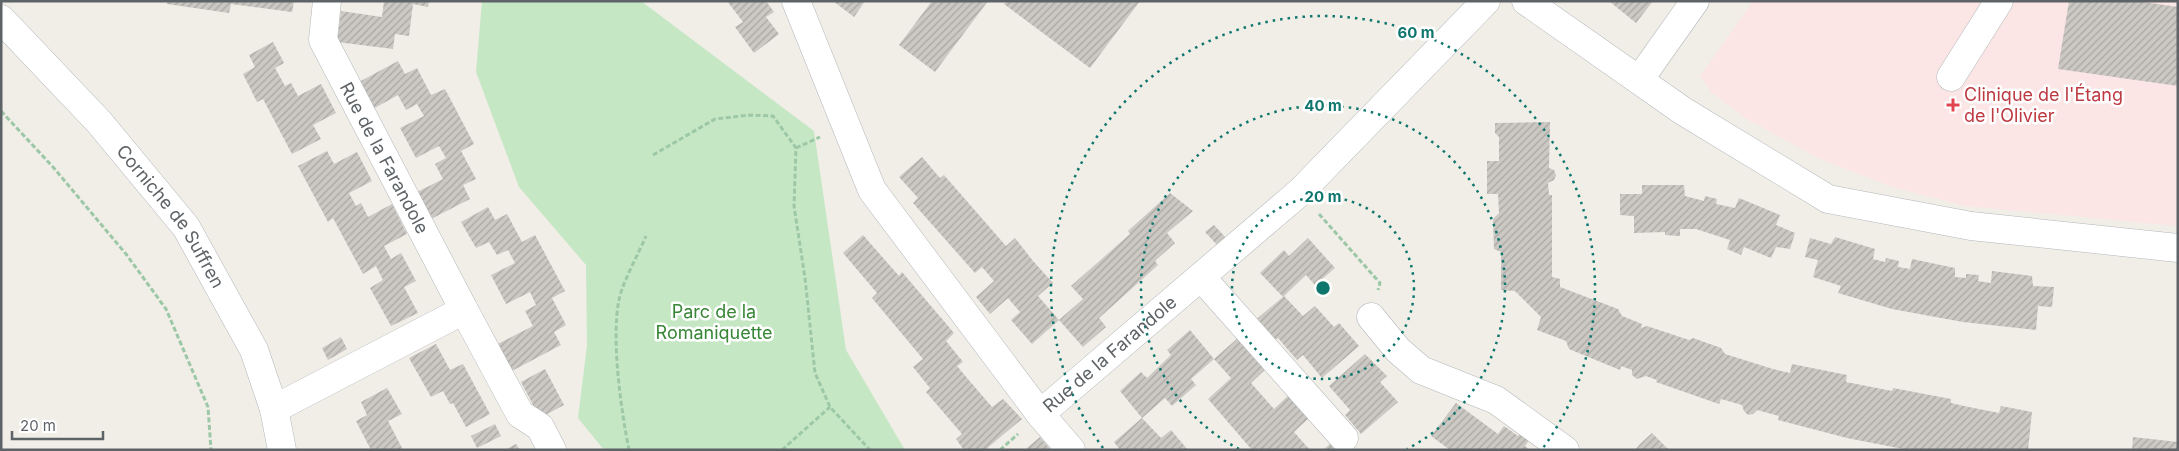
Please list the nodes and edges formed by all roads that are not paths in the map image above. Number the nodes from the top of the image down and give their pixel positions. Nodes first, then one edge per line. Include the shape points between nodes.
1 (327, 1) edge
2 (796, 1) edge
3 (1486, 1) edge
4 (1526, 1) edge
5 (1695, 1) edge
6 (2000, 1) edge
7 (1, 19) edge
8 (1951, 76) dead end
9 (1639, 80) junction
10 (2178, 248) edge
11 (1201, 277) junction
12 (464, 310) junction
13 (1371, 317) road end
14 (274, 409) junction
15 (1040, 414) junction
16 (1344, 438) dead end
17 (282, 450) edge
18 (552, 450) edge
19 (1071, 450) edge
20 (1565, 450) edge

1 - 12 street, Rue de la Farandole via 323,40
2 - 15 street, Rue de la Farandole via 872,190
3 - 11 street, Rue de la Farandole via 1300,192
4 - 9 street
5 - 9 street
6 - 8 street
7 - 14 street, Corniche de Suffren via 99,122 186,227 254,350
9 - 10 street via 1682,111 1828,199 1970,226
11 - 15 street, Rue de la Farandole
11 - 16 street
12 - 14 street
12 - 18 street, Rue de la Farandole via 520,414 540,427
13 - 20 street via 1398,350 1421,370 1496,400
14 - 17 street, Corniche de Suffren
15 - 19 street

